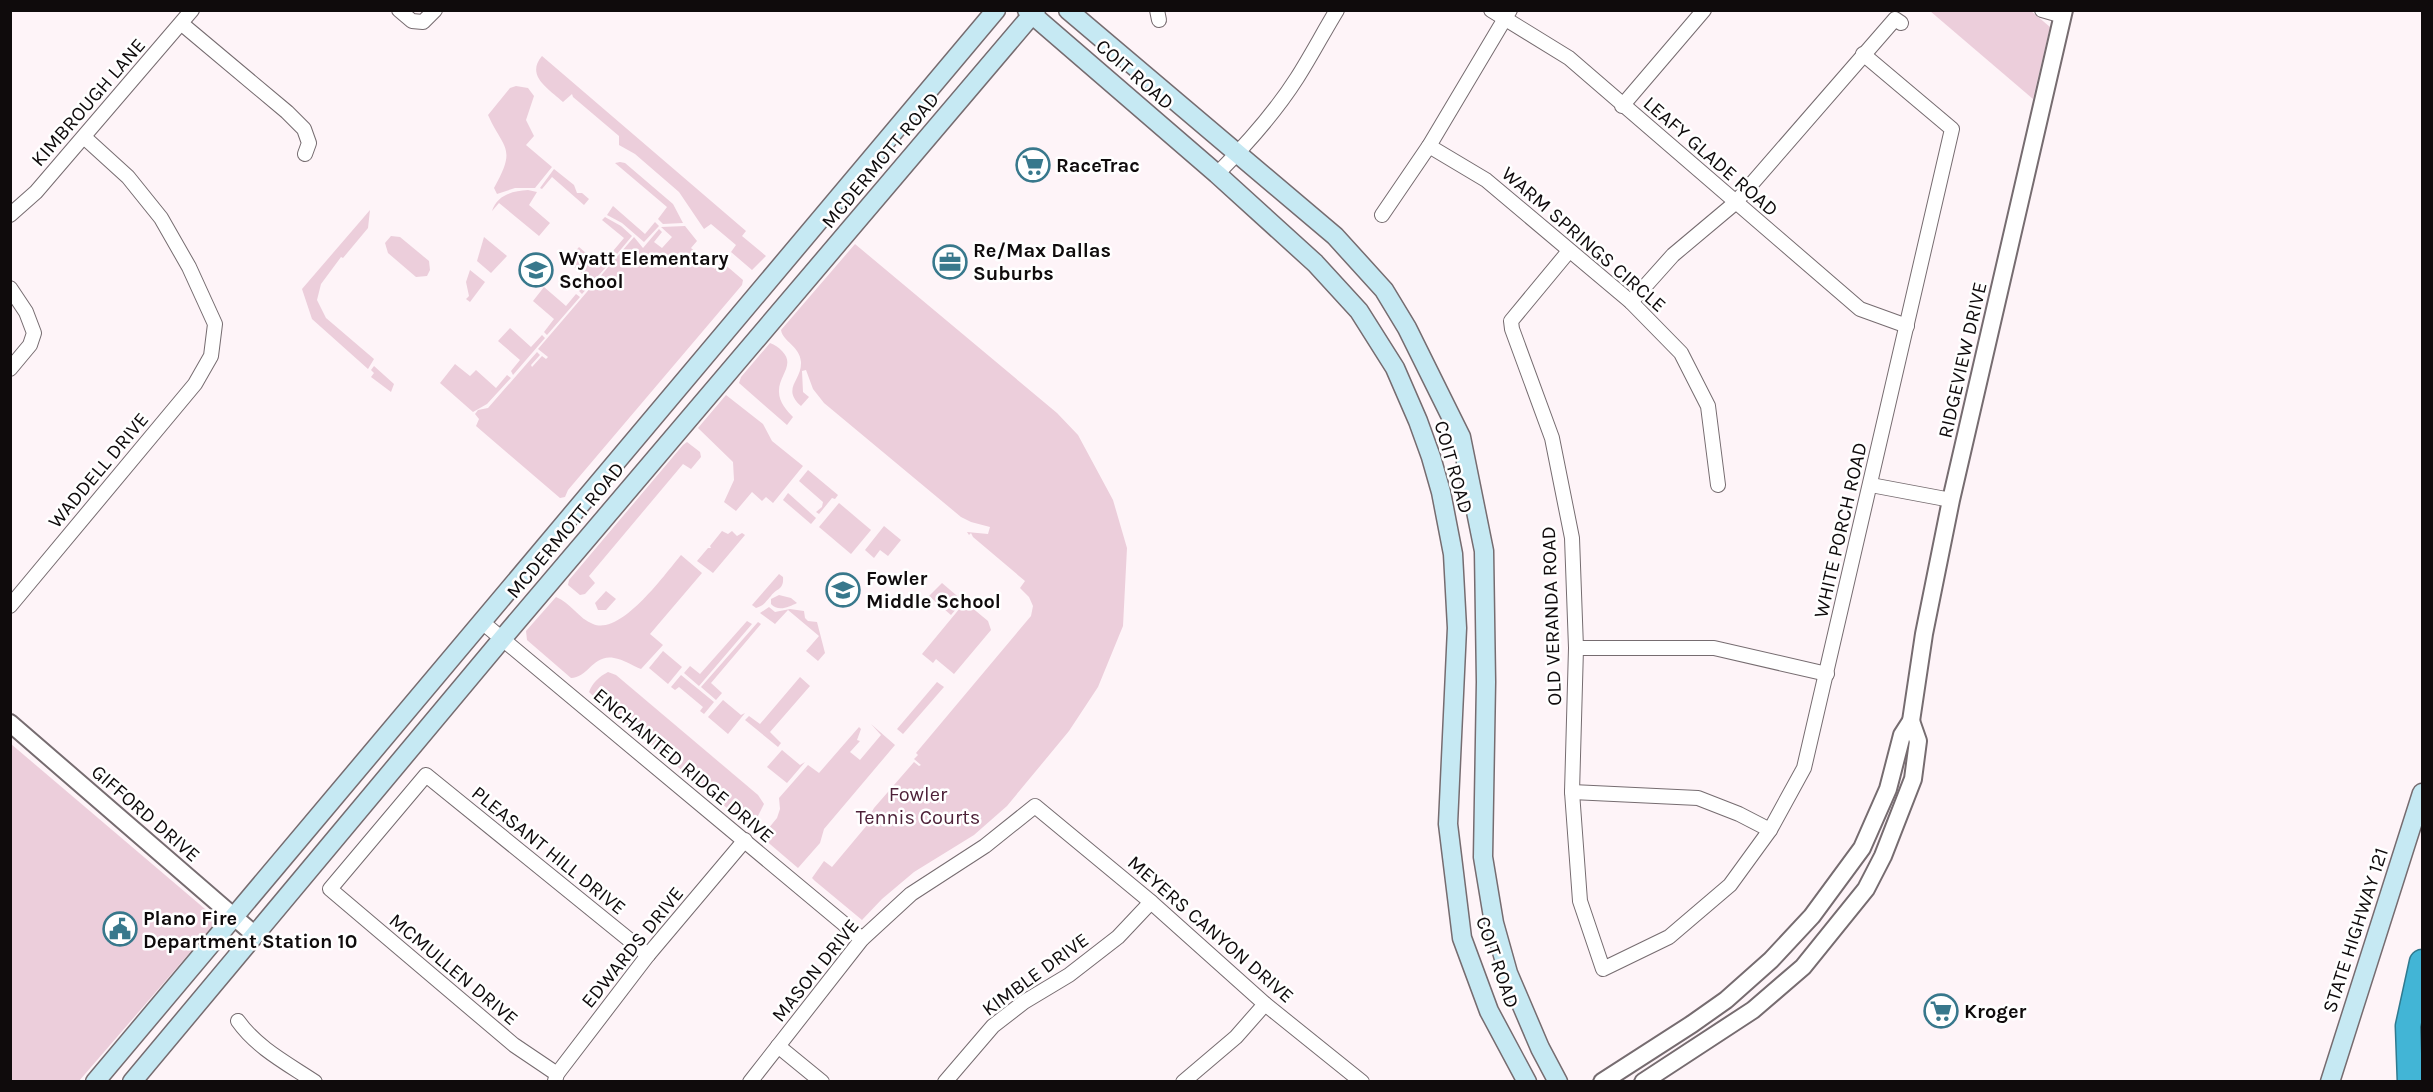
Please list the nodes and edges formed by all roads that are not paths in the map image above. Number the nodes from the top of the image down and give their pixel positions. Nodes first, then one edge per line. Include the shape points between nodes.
1 (192, 10) edge
2 (399, 10) edge
3 (435, 10) edge
4 (996, 10) edge
5 (1068, 10) edge
6 (1337, 10) edge
7 (1491, 10) edge
8 (1704, 10) edge
9 (2042, 10) edge
10 (1032, 12) edge
11 (2064, 13) edge
12 (1507, 15) edge
13 (1901, 23) dead end
14 (182, 24) junction
15 (1863, 54) junction
16 (1622, 106) junction
17 (84, 137) junction
18 (1429, 146) junction
19 (1238, 153) junction
20 (305, 154) dead end
21 (1217, 174) junction
22 (835, 202) junction
23 (1735, 204) junction
24 (10, 215) edge
25 (1382, 215) dead end
26 (857, 220) junction
27 (1569, 251) junction
28 (10, 288) edge
29 (1631, 302) junction
30 (1907, 326) junction
31 (703, 358) junction
32 (10, 369) edge
33 (724, 377) junction
34 (1718, 485) dead end
35 (1871, 485) junction
36 (1951, 500) junction
37 (10, 606) edge
38 (482, 622) junction
39 (502, 639) junction
40 (1576, 648) junction
41 (1454, 671) junction
42 (1827, 674) junction
43 (1486, 682) junction
44 (1454, 693) junction
45 (1911, 721) junction
46 (10, 723) edge
47 (426, 775) joint
48 (1572, 792) junction
49 (2422, 792) edge
50 (329, 804) junction
51 (1035, 806) joint
52 (350, 820) junction
53 (1770, 830) junction
54 (745, 840) junction
55 (1151, 902) junction
56 (234, 916) junction
57 (255, 934) junction
58 (862, 939) junction
59 (648, 955) junction
60 (2422, 962) edge
61 (1603, 969) joint
62 (1265, 1004) junction
63 (149, 1018) junction
64 (238, 1021) dead end
65 (171, 1035) junction
66 (2422, 1036) edge
67 (778, 1046) junction
68 (556, 1078) edge
69 (96, 1082) edge
70 (132, 1082) edge
71 (315, 1082) edge
72 (750, 1082) edge
73 (822, 1082) edge
74 (945, 1082) edge
75 (1183, 1082) edge
76 (1362, 1082) edge
77 (1527, 1082) edge
78 (1558, 1082) edge
79 (1602, 1082) edge
80 (1643, 1082) edge
81 (2330, 1082) edge
82 (2410, 1082) edge

1 - 14 street, KIMBROUGH LANE
2 - 3 street via 412,21 423,22
4 - 22 main road, MCDERMOTT ROAD
5 - 19 main road, COIT ROAD
6 - 19 street via 1297,79
7 - 12 street, LEAFY GLADE ROAD
8 - 16 street
9 - 11 street
10 - 21 main road, COIT ROAD
10 - 26 main road, MCDERMOTT ROAD
11 - 36 street, RIDGEVIEW DRIVE
12 - 16 street, LEAFY GLADE ROAD via 1569,58
12 - 18 street
13 - 15 street via 1894,20
14 - 17 street, KIMBROUGH LANE
14 - 20 street via 304,129 309,142
15 - 23 street
15 - 30 street, WHITE PORCH ROAD via 1952,129
16 - 23 street, LEAFY GLADE ROAD
17 - 24 street, KIMBROUGH LANE via 36,192
17 - 37 street, WADDELL DRIVE via 128,177 161,218 215,324 211,356 195,384
18 - 25 street
18 - 27 street, WARM SPRINGS CIRCLE via 1486,180
19 - 21 street
19 - 43 main road, COIT ROAD via 1335,236 1384,290 1461,437 1484,551
21 - 41 main road, COIT ROAD via 1340,290 1359,311 1395,368 1425,439 1447,519 1457,599
22 - 26 main road
22 - 31 main road, MCDERMOTT ROAD
23 - 29 street via 1672,255
23 - 30 street, LEAFY GLADE ROAD via 1860,309
26 - 33 main road, MCDERMOTT ROAD
27 - 29 street, WARM SPRINGS CIRCLE
27 - 40 street, OLD VERANDA ROAD via 1512,321 1552,438 1572,538
28 - 32 street via 34,333 30,345
29 - 34 street, WARM SPRINGS CIRCLE via 1681,353 1708,406
30 - 35 street, WHITE PORCH ROAD
31 - 33 main road
31 - 38 main road, MCDERMOTT ROAD
33 - 39 main road, MCDERMOTT ROAD
35 - 36 street
35 - 42 street, WHITE PORCH ROAD
36 - 45 street, RIDGEVIEW DRIVE
38 - 39 street, ENCHANTED RIDGE DRIVE
38 - 50 main road, MCDERMOTT ROAD
39 - 52 main road, MCDERMOTT ROAD
39 - 54 street, ENCHANTED RIDGE DRIVE
40 - 42 street via 1714,648
40 - 48 street, OLD VERANDA ROAD
41 - 43 main road
41 - 44 main road, COIT ROAD
42 - 53 street, WHITE PORCH ROAD via 1804,768
43 - 44 main road
43 - 78 main road, COIT ROAD via 1483,857 1494,923 1508,973
44 - 77 main road, COIT ROAD via 1448,824 1462,938 1489,1011
45 - 79 street, RIDGEVIEW DRIVE via 1902,735 1888,789 1862,848 1812,915 1771,960 1726,1000
45 - 80 street, RIDGEVIEW DRIVE via 1918,741 1913,778 1866,889 1803,967 1761,1003
46 - 56 street, GIFFORD DRIVE
47 - 59 street, PLEASANT HILL DRIVE
47 - 68 street, MCMULLEN DRIVE via 330,889
48 - 53 street via 1698,798
48 - 61 street, OLD VERANDA ROAD via 1580,901
49 - 81 main road, STATE HIGHWAY 121
50 - 52 main road
50 - 56 main road, MCDERMOTT ROAD
51 - 55 street, MEYERS CANYON DRIVE
51 - 58 street, MASON DRIVE via 976,852 911,894
52 - 57 main road, MCDERMOTT ROAD
53 - 61 street, WHITE PORCH ROAD via 1730,885 1669,937
54 - 58 street, ENCHANTED RIDGE DRIVE
54 - 59 street, EDWARDS DRIVE
55 - 62 street, MEYERS CANYON DRIVE
55 - 74 street, KIMBLE DRIVE via 1118,937 993,1026
56 - 57 street, GIFFORD DRIVE
56 - 63 main road, MCDERMOTT ROAD
57 - 65 main road, MCDERMOTT ROAD
58 - 67 street, MASON DRIVE
59 - 68 street, EDWARDS DRIVE
60 - 82 highway via 2408,1026
62 - 75 street via 1236,1037
62 - 76 street, MEYERS CANYON DRIVE
63 - 65 main road
63 - 69 main road, MCDERMOTT ROAD
64 - 71 street via 246,1033
65 - 70 main road, MCDERMOTT ROAD
66 - 82 highway
67 - 72 street, MASON DRIVE
67 - 73 street

